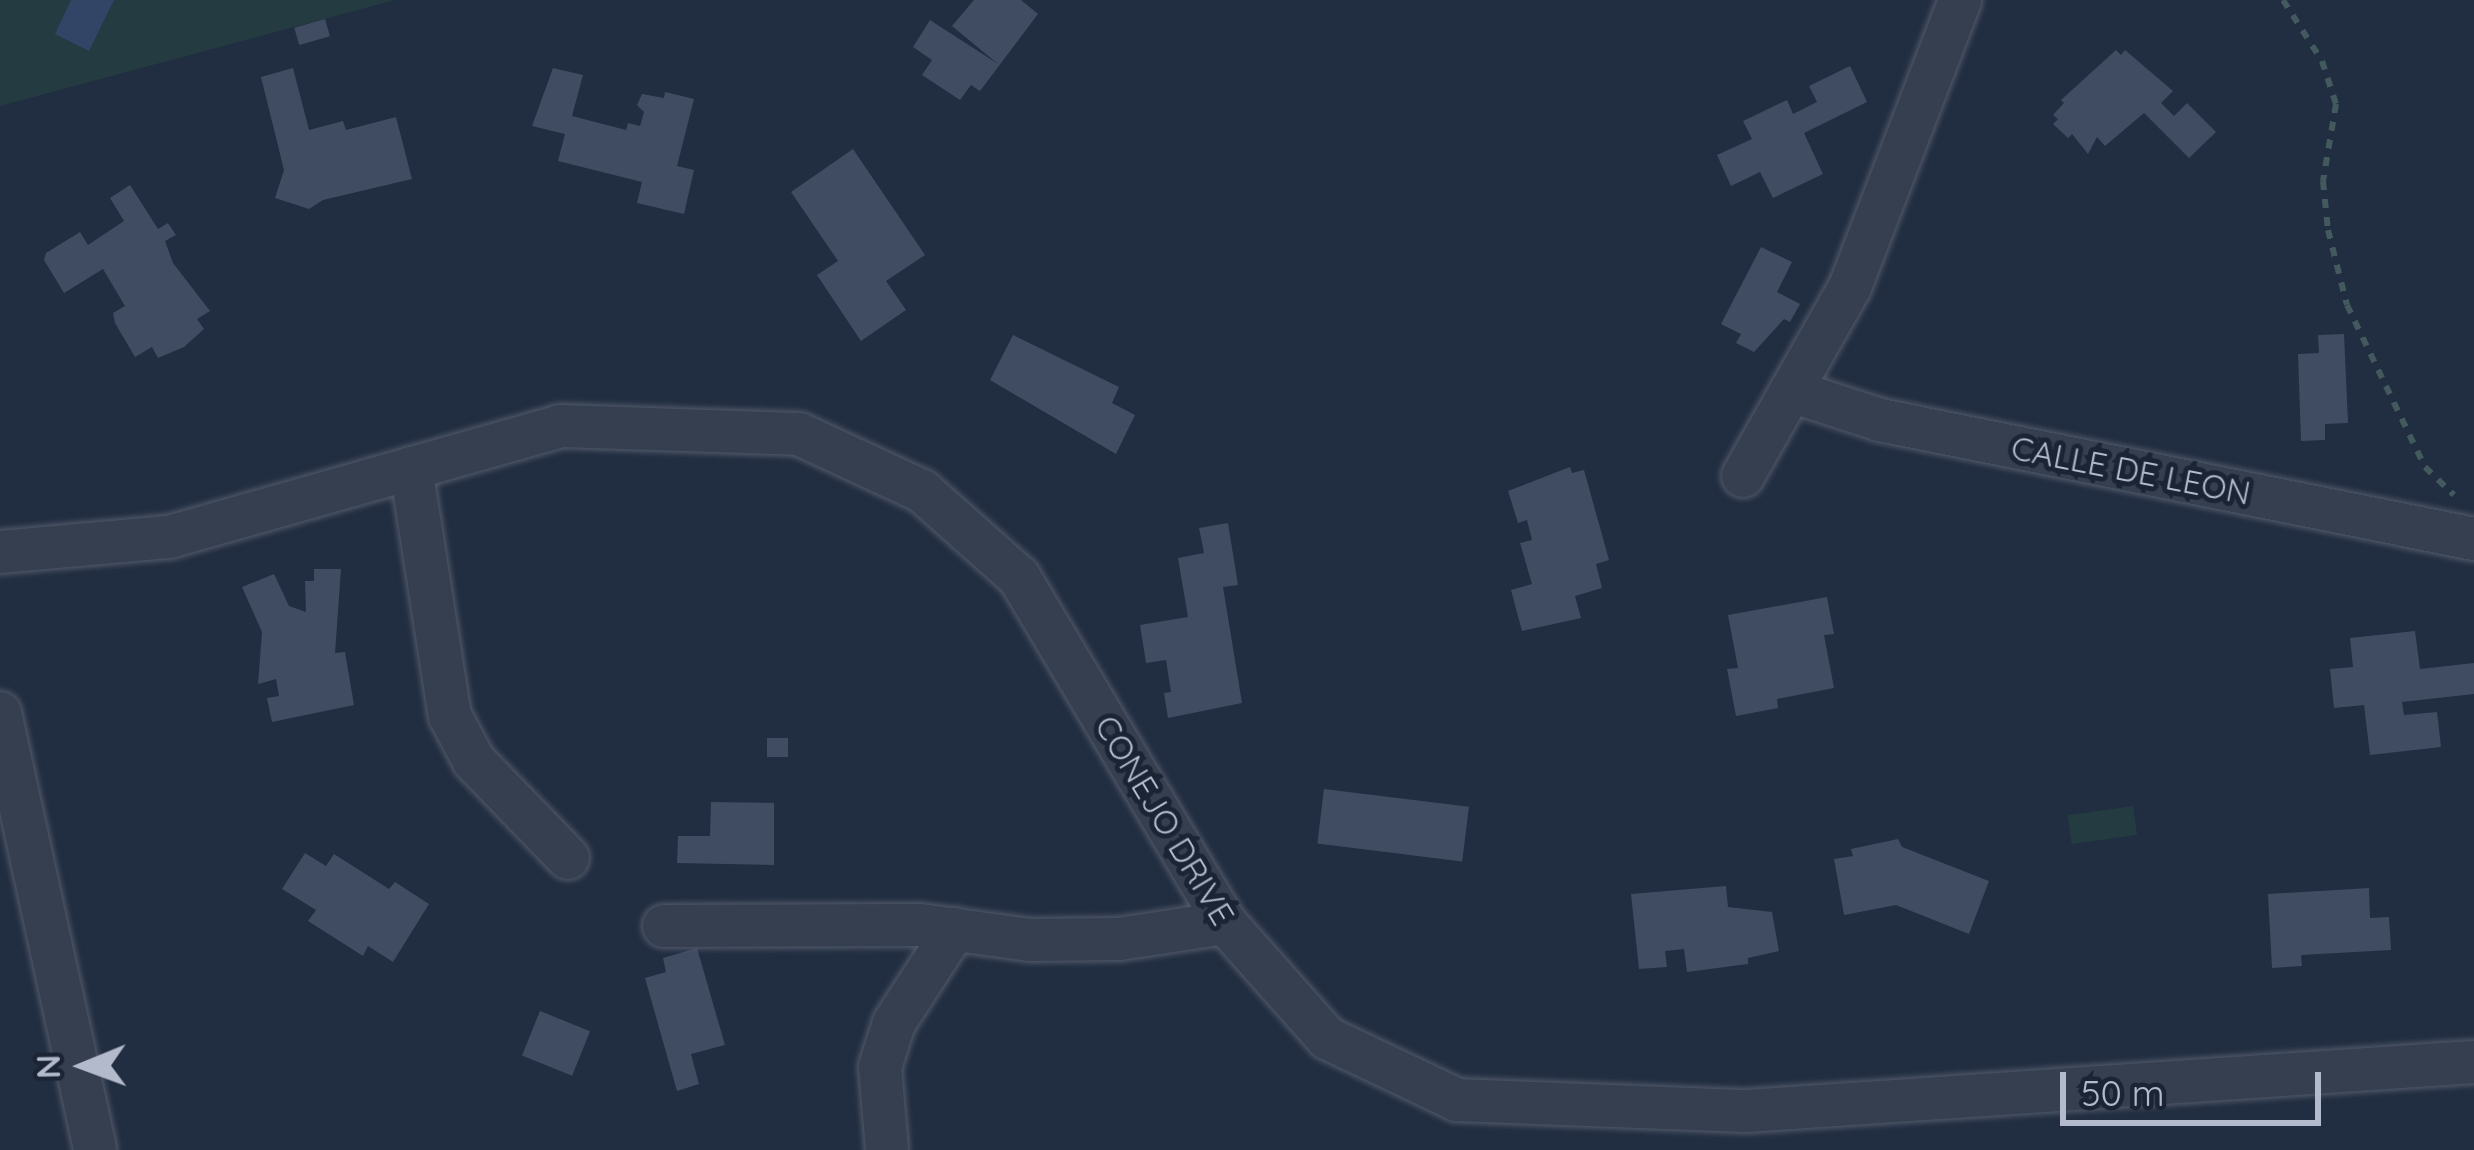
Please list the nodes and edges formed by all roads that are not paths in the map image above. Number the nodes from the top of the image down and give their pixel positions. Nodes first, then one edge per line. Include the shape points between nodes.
1 (1960, 0) edge
2 (1791, 391) junction
3 (411, 468) junction
4 (1743, 476) dead end
5 (2468, 519) edge
6 (0, 551) edge
7 (0, 713) edge
8 (568, 858) dead end
9 (1225, 923) junction
10 (664, 926) dead end
11 (955, 929) junction
12 (2474, 1063) edge
13 (1753, 1130) edge
14 (95, 1150) edge
15 (886, 1150) edge

1 - 2 street via 1850,286
2 - 4 street
2 - 5 street, CALLE DE LEON via 1880,420
3 - 6 street, CONEJO DRIVE via 169,536
3 - 8 street via 450,716 474,761
3 - 9 street, CONEJO DRIVE via 560,426 799,434 922,491 1019,577
7 - 14 street
9 - 11 street via 1119,939 1030,940
9 - 13 street, CONEJO DRIVE via 1327,1038 1457,1100
10 - 11 street
11 - 15 street via 894,1023 880,1067
12 - 13 street, CONEJO DRIVE

